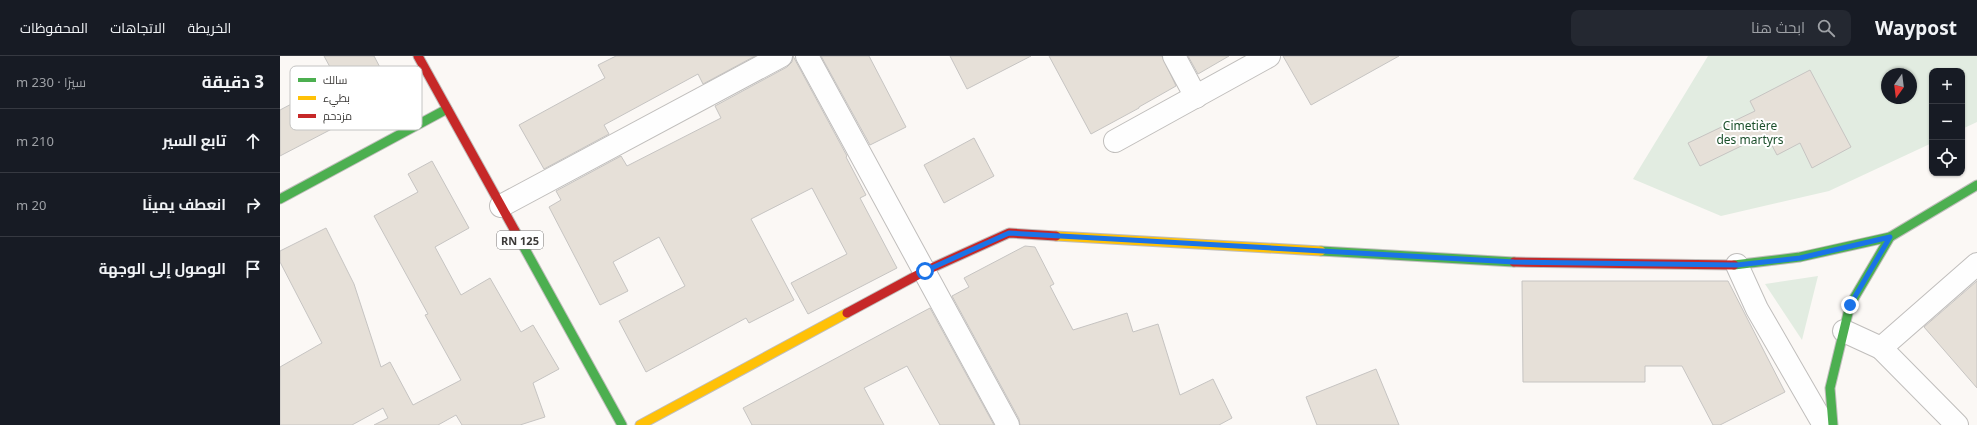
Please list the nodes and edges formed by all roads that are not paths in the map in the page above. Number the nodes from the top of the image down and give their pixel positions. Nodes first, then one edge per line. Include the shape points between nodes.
1 (418, 56) edge
2 (781, 56) edge
3 (807, 56) edge
4 (1174, 56) edge
5 (1269, 56) edge
6 (1196, 97) junction
7 (448, 109) junction
8 (422, 123) edge
9 (409, 130) edge
10 (1115, 141) dead end
11 (1977, 185) edge
12 (280, 199) edge
13 (501, 206) junction
14 (1890, 237) junction
15 (1977, 264) edge
16 (1737, 265) junction
17 (925, 271) junction
18 (1844, 331) junction
19 (1881, 348) junction
20 (622, 425) edge
21 (640, 425) edge
22 (1008, 425) edge
23 (1824, 425) edge
24 (1833, 425) edge
25 (1957, 425) edge

1 - 7 street, RN 125
2 - 13 street
3 - 17 street
4 - 6 street
5 - 6 street
6 - 10 street
7 - 8 street
7 - 13 street, RN 125
9 - 12 street
11 - 14 street
13 - 20 street, RN 125
14 - 16 street via 1800,258
14 - 18 street via 1850,305
15 - 19 street
16 - 17 street via 1514,262 1009,233
16 - 23 street via 1757,309
17 - 21 street
17 - 22 street
18 - 19 street
18 - 24 street via 1830,388
19 - 25 street

